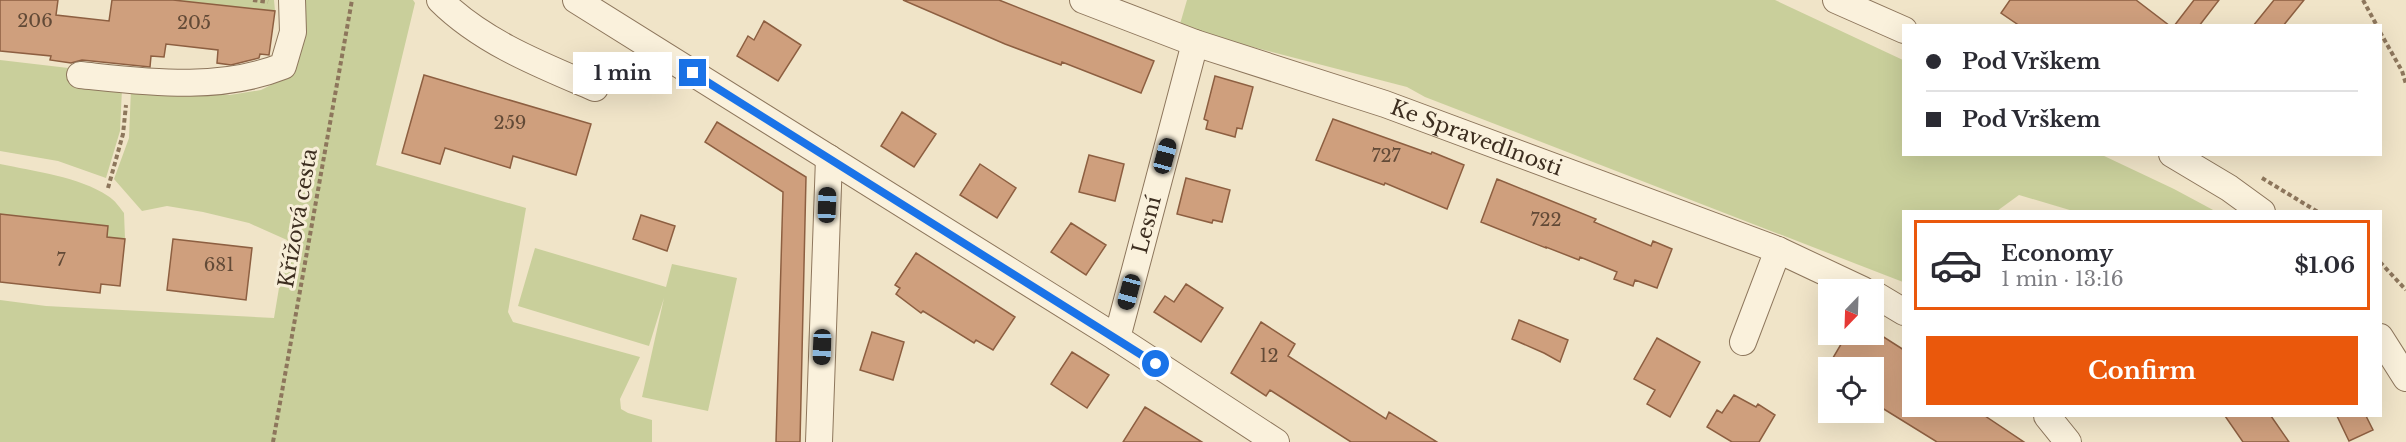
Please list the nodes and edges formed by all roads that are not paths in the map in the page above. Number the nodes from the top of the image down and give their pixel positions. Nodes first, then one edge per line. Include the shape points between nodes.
1 (292, 0) edge
2 (440, 0) edge
3 (576, 0) edge
4 (1083, 0) edge
5 (1836, 0) edge
6 (1902, 29) edge
7 (1196, 43) junction
8 (80, 75) dead end
9 (595, 88) dead end
10 (2175, 156) edge
11 (829, 158) junction
12 (2259, 210) edge
13 (1778, 250) junction
14 (1840, 279) edge
15 (1884, 300) edge
16 (1902, 311) edge
17 (1117, 338) junction
18 (2382, 340) edge
19 (1743, 342) dead end
20 (2406, 378) edge
21 (2048, 417) edge
22 (819, 442) edge
23 (1276, 442) edge
24 (2068, 442) edge

1 - 8 street via 293,32 283,66 258,75 214,83
2 - 9 street via 458,18 531,61
3 - 11 street
4 - 7 street, Ke Spravedlnosti
5 - 6 street
7 - 13 street, Ke Spravedlnosti via 1385,104
7 - 17 street, Lesní
10 - 12 street
11 - 17 street
11 - 22 street
13 - 14 street, Ke Spravedlnosti
13 - 19 street
15 - 16 street
17 - 23 street
18 - 20 street
21 - 24 street

